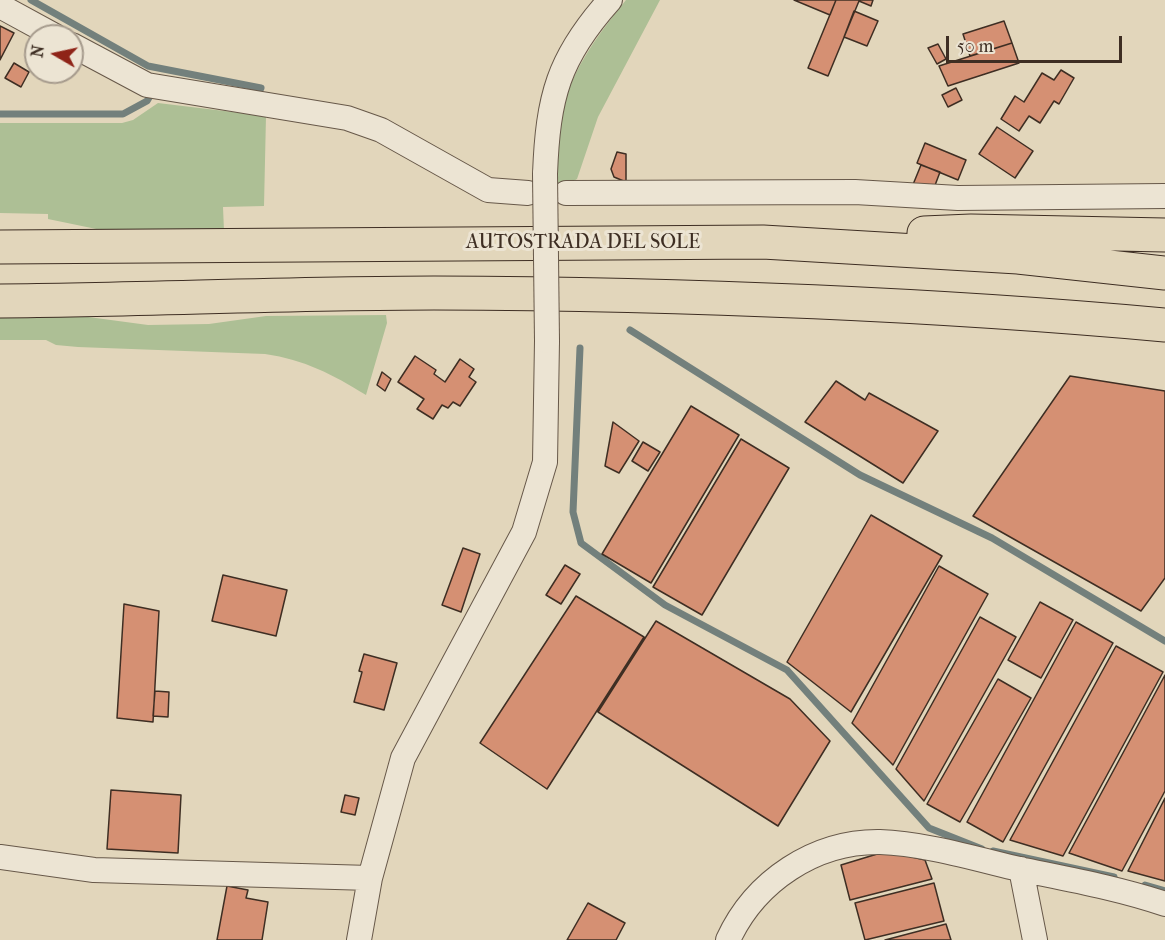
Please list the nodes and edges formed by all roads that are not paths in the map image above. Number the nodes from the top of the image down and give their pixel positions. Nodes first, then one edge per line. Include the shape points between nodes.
1 (610, 0) edge
2 (0, 6) edge
3 (33, 24) edge
4 (84, 51) edge
5 (528, 193) dead end
6 (566, 193) dead end
7 (1165, 196) edge
8 (1165, 235) edge
9 (764, 242) junction
10 (0, 246) edge
11 (1165, 273) edge
12 (0, 301) edge
13 (1056, 315) junction
14 (1165, 325) edge
15 (1165, 335) edge
16 (0, 857) edge
17 (1021, 869) junction
18 (370, 878) junction
19 (1165, 904) edge
20 (359, 940) edge
21 (728, 940) edge
22 (1035, 940) edge

1 - 18 street, bridge via 578,38 562,66 547,134 545,462 524,532 403,758
2 - 3 street
4 - 5 street via 156,87 347,118 381,130 488,190
6 - 7 street via 855,192 958,198
8 - 9 highway via 971,231
9 - 10 highway, AUTOSTRADA DEL SOLE
9 - 11 highway, AUTOSTRADA DEL SOLE via 1018,257
12 - 13 highway via 432,293 853,302
13 - 14 highway
13 - 15 highway
16 - 18 street via 94,870
17 - 19 street
17 - 21 street via 881,842 847,844 785,870 756,896
17 - 22 street
18 - 20 street

